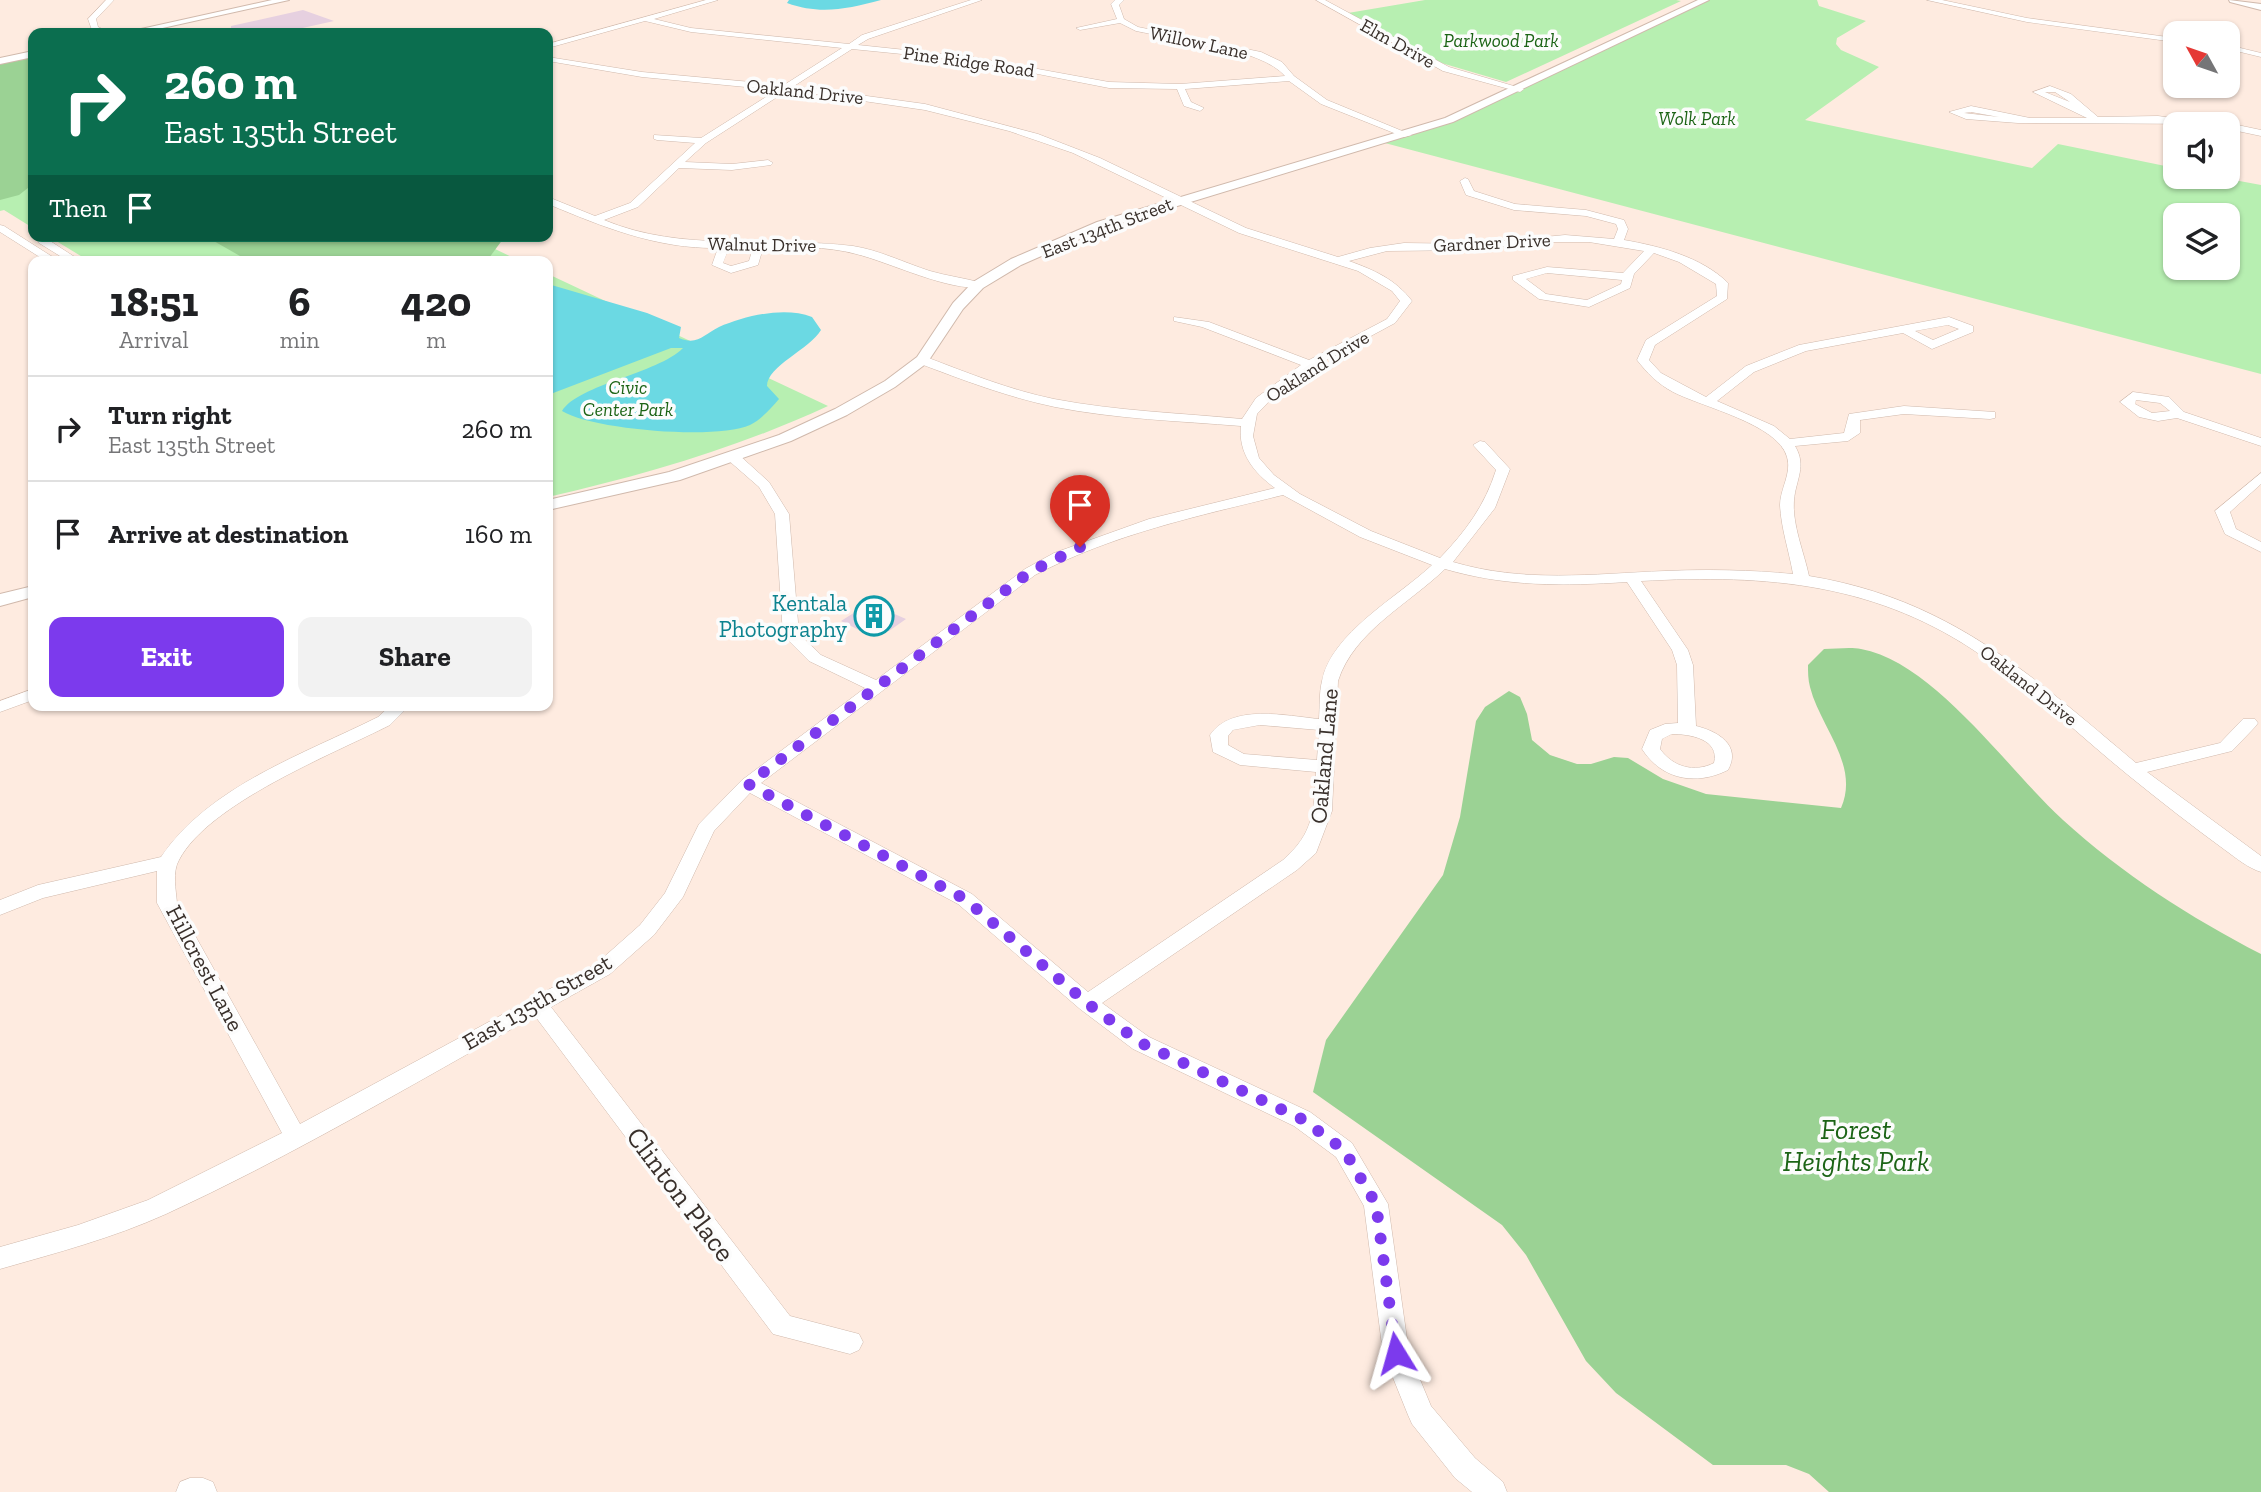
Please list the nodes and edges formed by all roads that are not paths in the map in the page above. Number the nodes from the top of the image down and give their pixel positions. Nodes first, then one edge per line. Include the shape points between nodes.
1 (110, 0) edge
2 (285, 0) edge
3 (714, 0) edge
4 (978, 0) edge
5 (1120, 0) edge
6 (1320, 0) edge
7 (1705, 0) edge
8 (1931, 0) edge
9 (2233, 0) edge
10 (2261, 6) edge
11 (648, 20) junction
12 (1121, 20) junction
13 (95, 28) edge
14 (152, 28) edge
15 (1080, 28) dead end
16 (2163, 38) edge
17 (553, 45) edge
18 (850, 46) junction
19 (2240, 50) edge
20 (28, 55) edge
21 (2261, 55) edge
22 (553, 60) edge
23 (0, 61) edge
24 (1291, 78) junction
25 (1180, 87) junction
26 (783, 89) junction
27 (1520, 89) junction
28 (1200, 108) dead end
29 (2082, 110) dead end
30 (2026, 119) junction
31 (2163, 119) edge
32 (2096, 120) junction
33 (2240, 129) edge
34 (2261, 133) edge
35 (1407, 135) junction
36 (657, 137) dead end
37 (703, 141) junction
38 (768, 163) dead end
39 (675, 165) junction
40 (1465, 181) dead end
41 (1179, 200) junction
42 (553, 202) edge
43 (0, 215) edge
44 (594, 220) junction
45 (0, 228) edge
46 (28, 231) edge
47 (46, 242) edge
48 (726, 244) junction
49 (759, 244) junction
50 (1617, 245) junction
51 (1650, 251) junction
52 (46, 256) edge
53 (68, 256) edge
54 (1336, 262) junction
55 (1628, 277) junction
56 (978, 285) junction
57 (1178, 319) dead end
58 (1907, 331) dead end
59 (922, 360) junction
60 (1312, 365) junction
61 (1708, 402) junction
62 (2177, 414) dead end
63 (1990, 415) dead end
64 (1248, 423) junction
65 (2261, 442) edge
66 (1788, 443) junction
67 (1480, 444) dead end
68 (733, 457) junction
69 (2261, 477) edge
70 (1285, 490) junction
71 (553, 504) edge
72 (2261, 548) edge
73 (1441, 564) junction
74 (1631, 577) junction
75 (1802, 578) junction
76 (28, 592) edge
77 (0, 600) edge
78 (877, 687) junction
79 (28, 696) edge
80 (0, 708) edge
81 (395, 711) edge
82 (2249, 723) dead end
83 (1327, 725) junction
84 (1686, 728) dead end
85 (1326, 767) junction
86 (2132, 770) junction
87 (748, 784) junction
88 (168, 863) junction
89 (2261, 865) edge
90 (0, 908) edge
91 (1087, 1003) junction
92 (538, 1005) junction
93 (296, 1137) junction
94 (0, 1258) edge
95 (850, 1342) dead end
96 (190, 1492) edge
97 (203, 1492) edge
98 (1493, 1492) edge

1 - 13 street via 92,19
2 - 14 street
3 - 11 street
4 - 18 street via 882,30
5 - 12 street, Willow Lane via 1115,4
6 - 27 street, Elm Drive via 1446,69
7 - 27 street, East 134th Street
8 - 16 street via 2027,20
9 - 10 street
11 - 17 street
11 - 18 street, Pine Ridge Road via 691,30
12 - 15 street
12 - 24 street, Willow Lane via 1157,36 1258,54 1279,64
18 - 25 street, Pine Ridge Road via 972,59 1109,85
18 - 26 street
19 - 21 street
20 - 23 street
22 - 26 street, Oakland Drive
24 - 25 street, Pine Ridge Road
24 - 35 street, Willow Lane via 1324,102
25 - 28 street via 1188,104
26 - 37 street
26 - 41 street, Oakland Drive via 926,107 981,122 1076,152
27 - 35 street, East 134th Street
29 - 32 street
30 - 30 street via 1971,108 1953,112 1971,118
30 - 32 street
31 - 32 street
33 - 34 street
35 - 41 street, East 134th Street
36 - 37 street
37 - 39 street
38 - 39 street
39 - 44 street via 634,205
40 - 50 street via 1469,193 1514,207 1586,213 1620,222 1623,229
41 - 54 street, Oakland Drive via 1265,240
41 - 56 street, East 134th Street via 1101,225 1016,262
42 - 44 street, Walnut Drive
43 - 46 street
44 - 48 street, Walnut Drive via 657,239
45 - 52 street
47 - 53 street
48 - 49 street, Walnut Drive
48 - 49 street via 717,265 731,270 754,263
49 - 56 street, Walnut Drive via 856,250
50 - 51 street, Gardner Drive
50 - 54 street, Gardner Drive via 1562,239 1477,247 1382,246
51 - 55 street
51 - 61 street, Gardner Drive via 1705,268 1722,283 1723,297 1650,343 1643,360 1665,384
54 - 60 street, Oakland Drive via 1378,275 1400,290 1406,301 1391,321
55 - 55 street via 1626,286 1590,304 1543,297 1517,278 1546,270
56 - 59 street, East 134th Street
57 - 60 street via 1205,324
58 - 61 street via 1803,348 1749,369
59 - 64 street via 996,388 1055,403
59 - 68 street, East 134th Street via 841,412
60 - 64 street, Oakland Drive via 1262,398
61 - 66 street via 1762,425
62 - 65 street
63 - 66 street via 1904,410 1854,417 1848,438
64 - 70 street, Oakland Drive via 1247,444 1253,460
66 - 75 street via 1795,458 1787,503
67 - 73 street, Oakland Lane via 1503,469 1501,479 1474,527
68 - 71 street, East 134th Street via 630,488
68 - 78 street via 764,485 782,514 791,635 815,658
69 - 72 street via 2222,511 2230,531
70 - 73 street, Oakland Drive via 1401,549
70 - 78 street, East 135th Street via 1099,539 1060,554
73 - 74 street, Oakland Drive via 1498,578 1563,583
73 - 83 street, Oakland Lane via 1342,651 1330,681
74 - 75 street, Oakland Drive via 1732,573
74 - 84 street via 1680,650 1685,665
75 - 86 street, Oakland Drive via 1894,602 1985,648
76 - 77 street
78 - 87 street, East 135th Street
79 - 80 street
81 - 88 street via 218,808 187,833
82 - 86 street via 2226,747
83 - 85 street, Oakland Lane
83 - 85 street via 1242,720 1226,726 1217,740 1219,748 1240,759
85 - 91 street, Oakland Lane via 1322,811 1309,848
86 - 89 street, Oakland Drive
87 - 91 street via 965,899
87 - 92 street, East 135th Street via 706,828 673,897 647,930 603,969
88 - 90 street via 38,892
88 - 93 street, Hillcrest Lane via 167,903
91 - 98 street via 1141,1043 1302,1119 1344,1150 1376,1204 1396,1353 1421,1415 1465,1468
92 - 93 street, East 135th Street
92 - 95 street, Clinton Place via 782,1326
93 - 94 street, East 135th Street via 156,1207
96 - 97 street

